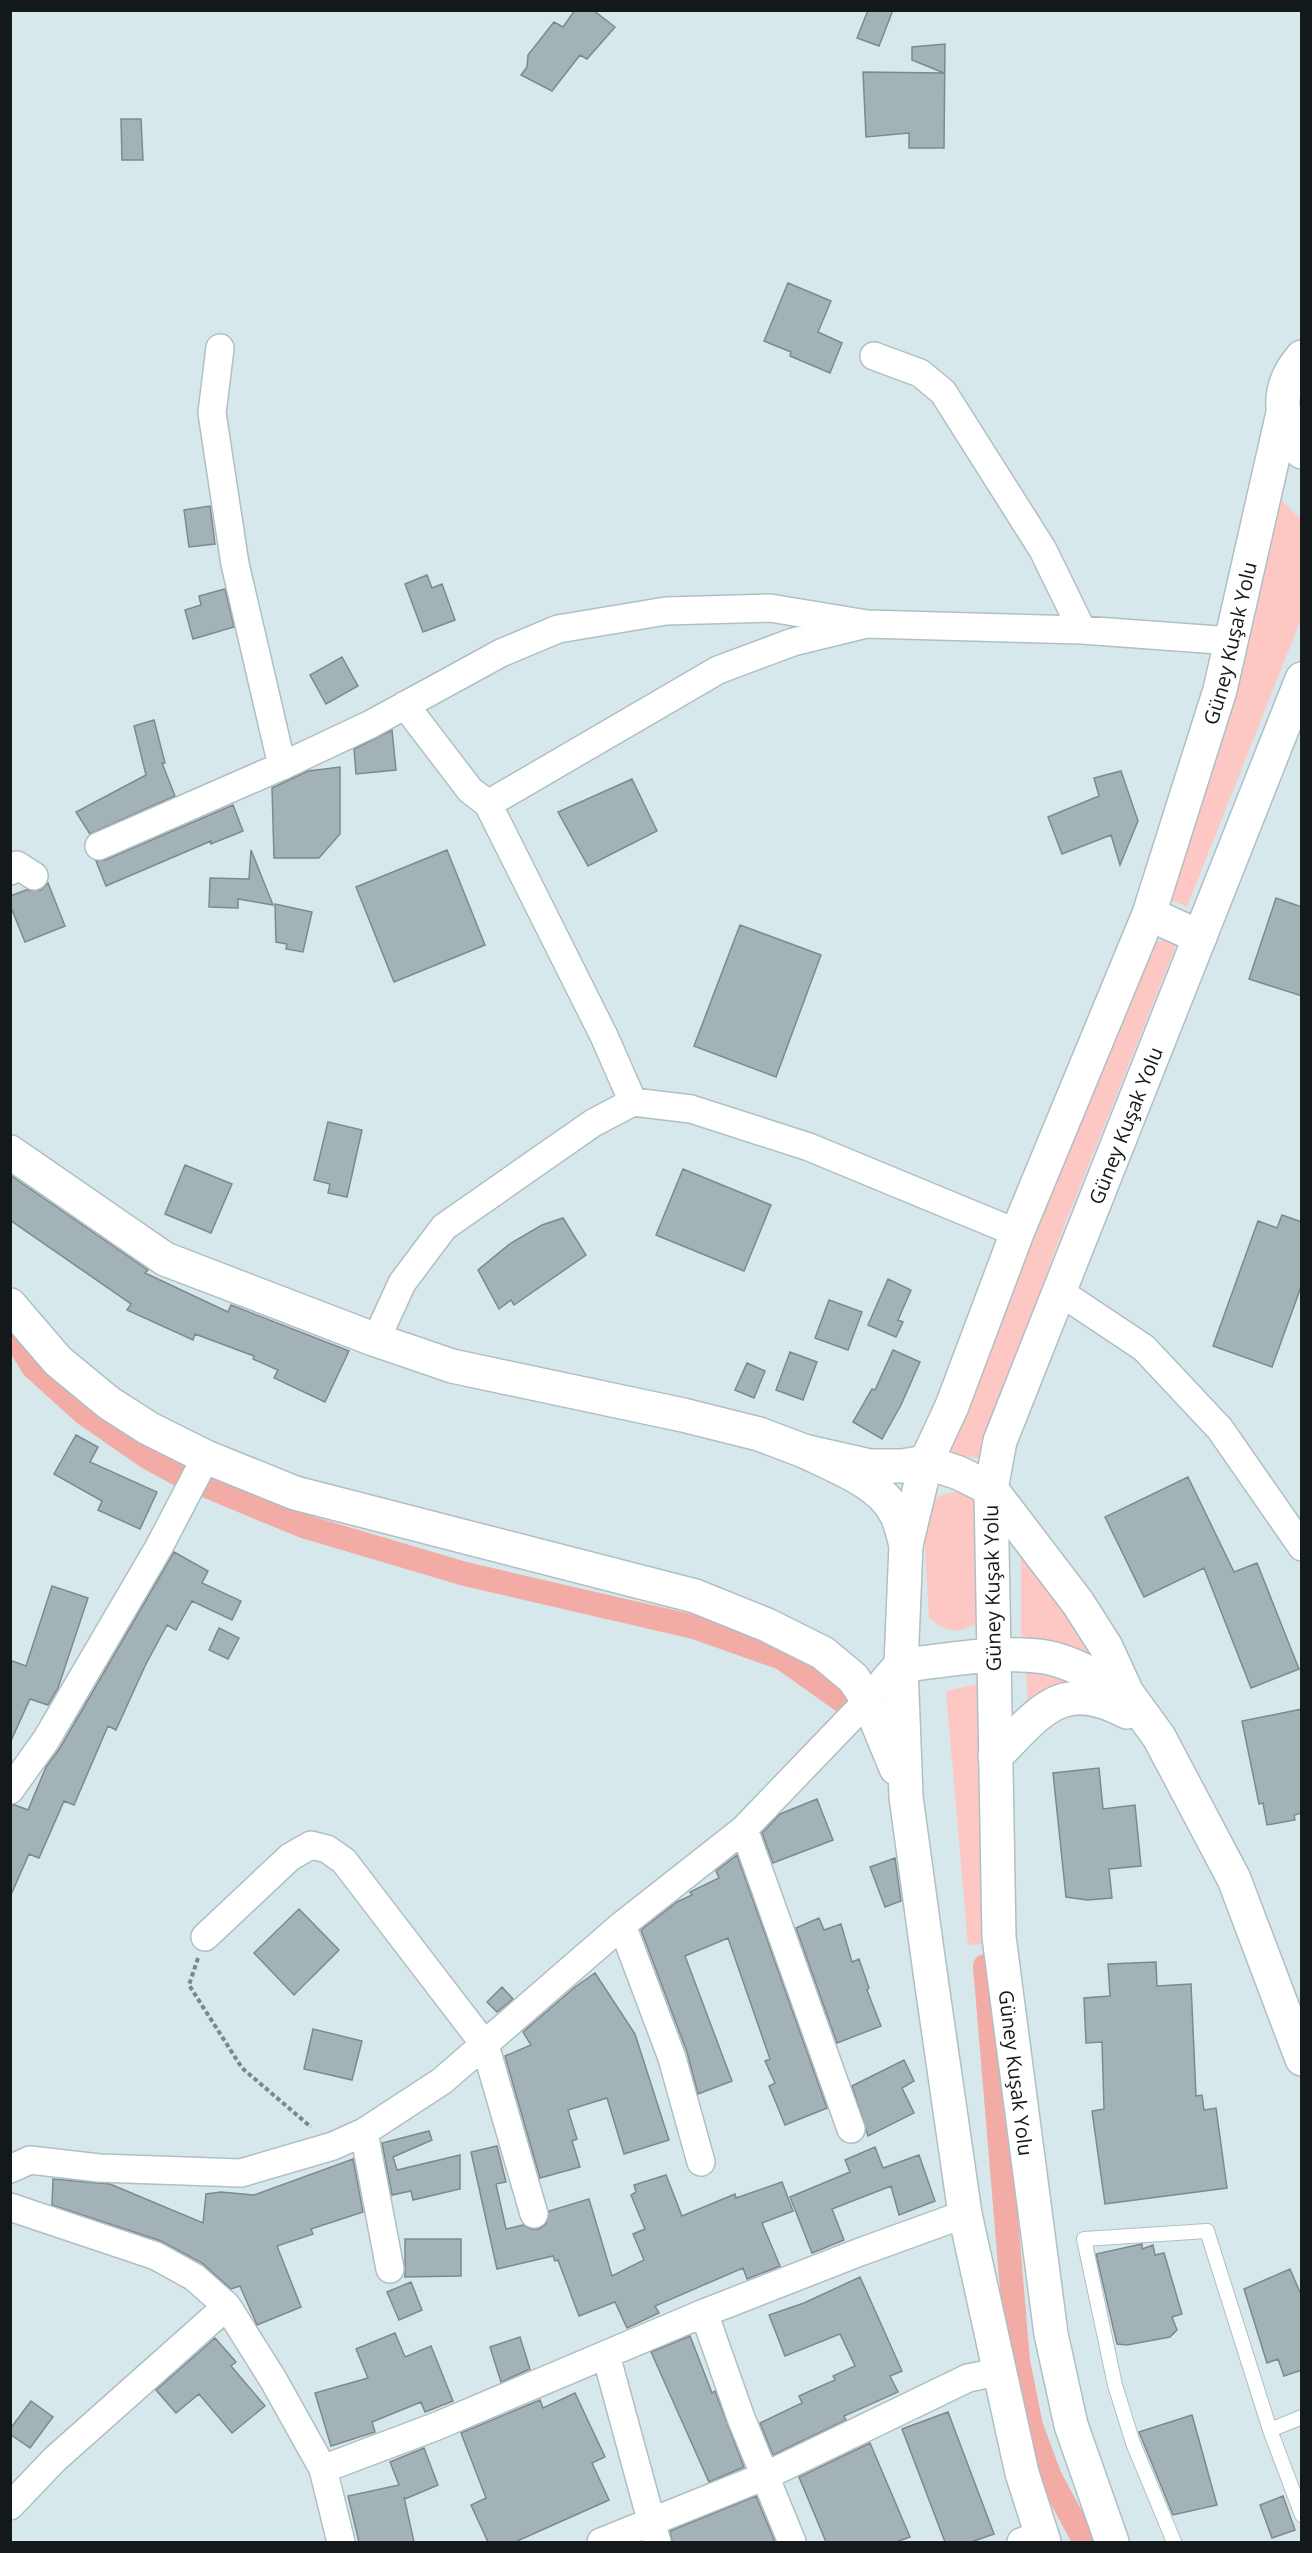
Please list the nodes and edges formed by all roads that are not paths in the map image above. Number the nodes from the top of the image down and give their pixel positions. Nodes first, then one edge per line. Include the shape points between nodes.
1 (1302, 330) edge
2 (220, 348) dead end
3 (874, 356) dead end
4 (1297, 362) edge
5 (1283, 413) junction
6 (1302, 452) edge
7 (867, 624) junction
8 (1082, 630) junction
9 (1232, 641) junction
10 (1302, 679) edge
11 (405, 705) junction
12 (1302, 721) edge
13 (1274, 749) junction
14 (282, 766) junction
15 (488, 804) junction
16 (99, 846) dead end
17 (1149, 914) junction
18 (1200, 937) junction
19 (633, 1102) junction
20 (10, 1152) edge
21 (1017, 1233) junction
22 (1060, 1292) junction
23 (10, 1305) edge
24 (376, 1340) junction
25 (804, 1451) junction
26 (203, 1462) junction
27 (926, 1462) junction
28 (991, 1489) junction
29 (906, 1545) junction
30 (1302, 1547) edge
31 (993, 1656) junction
32 (901, 1665) junction
33 (1127, 1693) junction
34 (868, 1700) junction
35 (1159, 1737) junction
36 (995, 1757) junction
37 (10, 1790) edge
38 (906, 1797) junction
39 (744, 1829) junction
40 (622, 1925) junction
41 (205, 1937) road end
42 (485, 2045) junction
43 (1302, 2059) edge
44 (851, 2129) dead end
45 (364, 2132) junction
46 (701, 2162) dead end
47 (10, 2169) edge
48 (10, 2207) edge
49 (534, 2214) dead end
50 (965, 2214) junction
51 (390, 2269) dead end
52 (227, 2306) junction
53 (704, 2313) junction
54 (606, 2355) junction
55 (998, 2372) junction
56 (1302, 2417) edge
57 (1270, 2430) junction
58 (323, 2469) junction
59 (765, 2476) junction
60 (10, 2506) edge
61 (1302, 2515) edge
62 (654, 2532) edge
63 (1035, 2540) edge
64 (342, 2542) edge
65 (601, 2542) edge
66 (792, 2542) edge
67 (1112, 2542) edge
68 (1174, 2542) edge

1 - 4 main road, Güney Kuşak Yolu
2 - 14 street via 212,413 235,564
3 - 8 street via 920,373 943,392 1043,550
4 - 5 main road, Güney Kuşak Yolu via 1283,389
5 - 6 main road via 1289,435
5 - 9 main road, Güney Kuşak Yolu
7 - 8 street
7 - 11 street via 770,608 666,611 569,627 501,653
7 - 15 street via 793,642 718,670
8 - 9 street
9 - 17 main road, Güney Kuşak Yolu
10 - 13 main road, Güney Kuşak Yolu
11 - 14 street
11 - 15 street via 470,790
12 - 13 main road
13 - 18 main road, Güney Kuşak Yolu
14 - 16 street
15 - 19 street
17 - 18 main road
17 - 21 main road, Güney Kuşak Yolu
18 - 22 main road, Güney Kuşak Yolu
19 - 21 street via 691,1109 809,1147
19 - 24 street via 593,1123 444,1227 402,1283
20 - 24 main road via 165,1259
21 - 27 main road, Güney Kuşak Yolu via 952,1406
22 - 28 main road, Güney Kuşak Yolu via 1000,1442
22 - 30 street via 1144,1348 1182,1388 1220,1429
23 - 26 main road via 58,1361 109,1403
24 - 25 main road via 452,1366 683,1415 759,1434
25 - 27 main road via 870,1466
25 - 29 main road via 854,1475 880,1493 896,1512
26 - 34 main road via 295,1493 695,1596 823,1653 853,1678
26 - 37 street via 159,1547 52,1730
27 - 28 main road
27 - 29 main road, Güney Kuşak Yolu
28 - 31 main road, Güney Kuşak Yolu
28 - 33 main road via 1078,1603 1106,1647
29 - 32 main road, Güney Kuşak Yolu
31 - 32 main road
31 - 33 main road via 1039,1656
31 - 36 main road, Güney Kuşak Yolu
32 - 34 main road
32 - 38 main road, Güney Kuşak Yolu
33 - 35 main road
34 - 38 main road
34 - 39 street
35 - 36 main road via 1134,1716 1106,1701 1068,1698 1040,1712
35 - 43 main road via 1234,1879
36 - 67 main road, Güney Kuşak Yolu via 999,1937 1051,2334 1071,2425
38 - 50 main road, Güney Kuşak Yolu
39 - 40 street
39 - 44 street
40 - 42 street
40 - 46 street via 672,2058
41 - 42 street via 290,1857 311,1845 327,1849 344,1861
42 - 45 street via 442,2080
42 - 49 street
45 - 47 street via 333,2146 241,2173 99,2168 30,2160
45 - 51 street
48 - 52 street via 156,2256 194,2277
50 - 53 street
50 - 55 main road
52 - 58 street
52 - 60 street via 55,2459
53 - 54 street
53 - 59 street
54 - 58 street
54 - 62 street
55 - 59 street via 968,2378
55 - 63 main road
56 - 57 lane
57 - 61 lane
57 - 68 lane via 1208,2231 1084,2239 1115,2385 1133,2443
58 - 64 street
59 - 62 street
59 - 66 street
62 - 65 street

